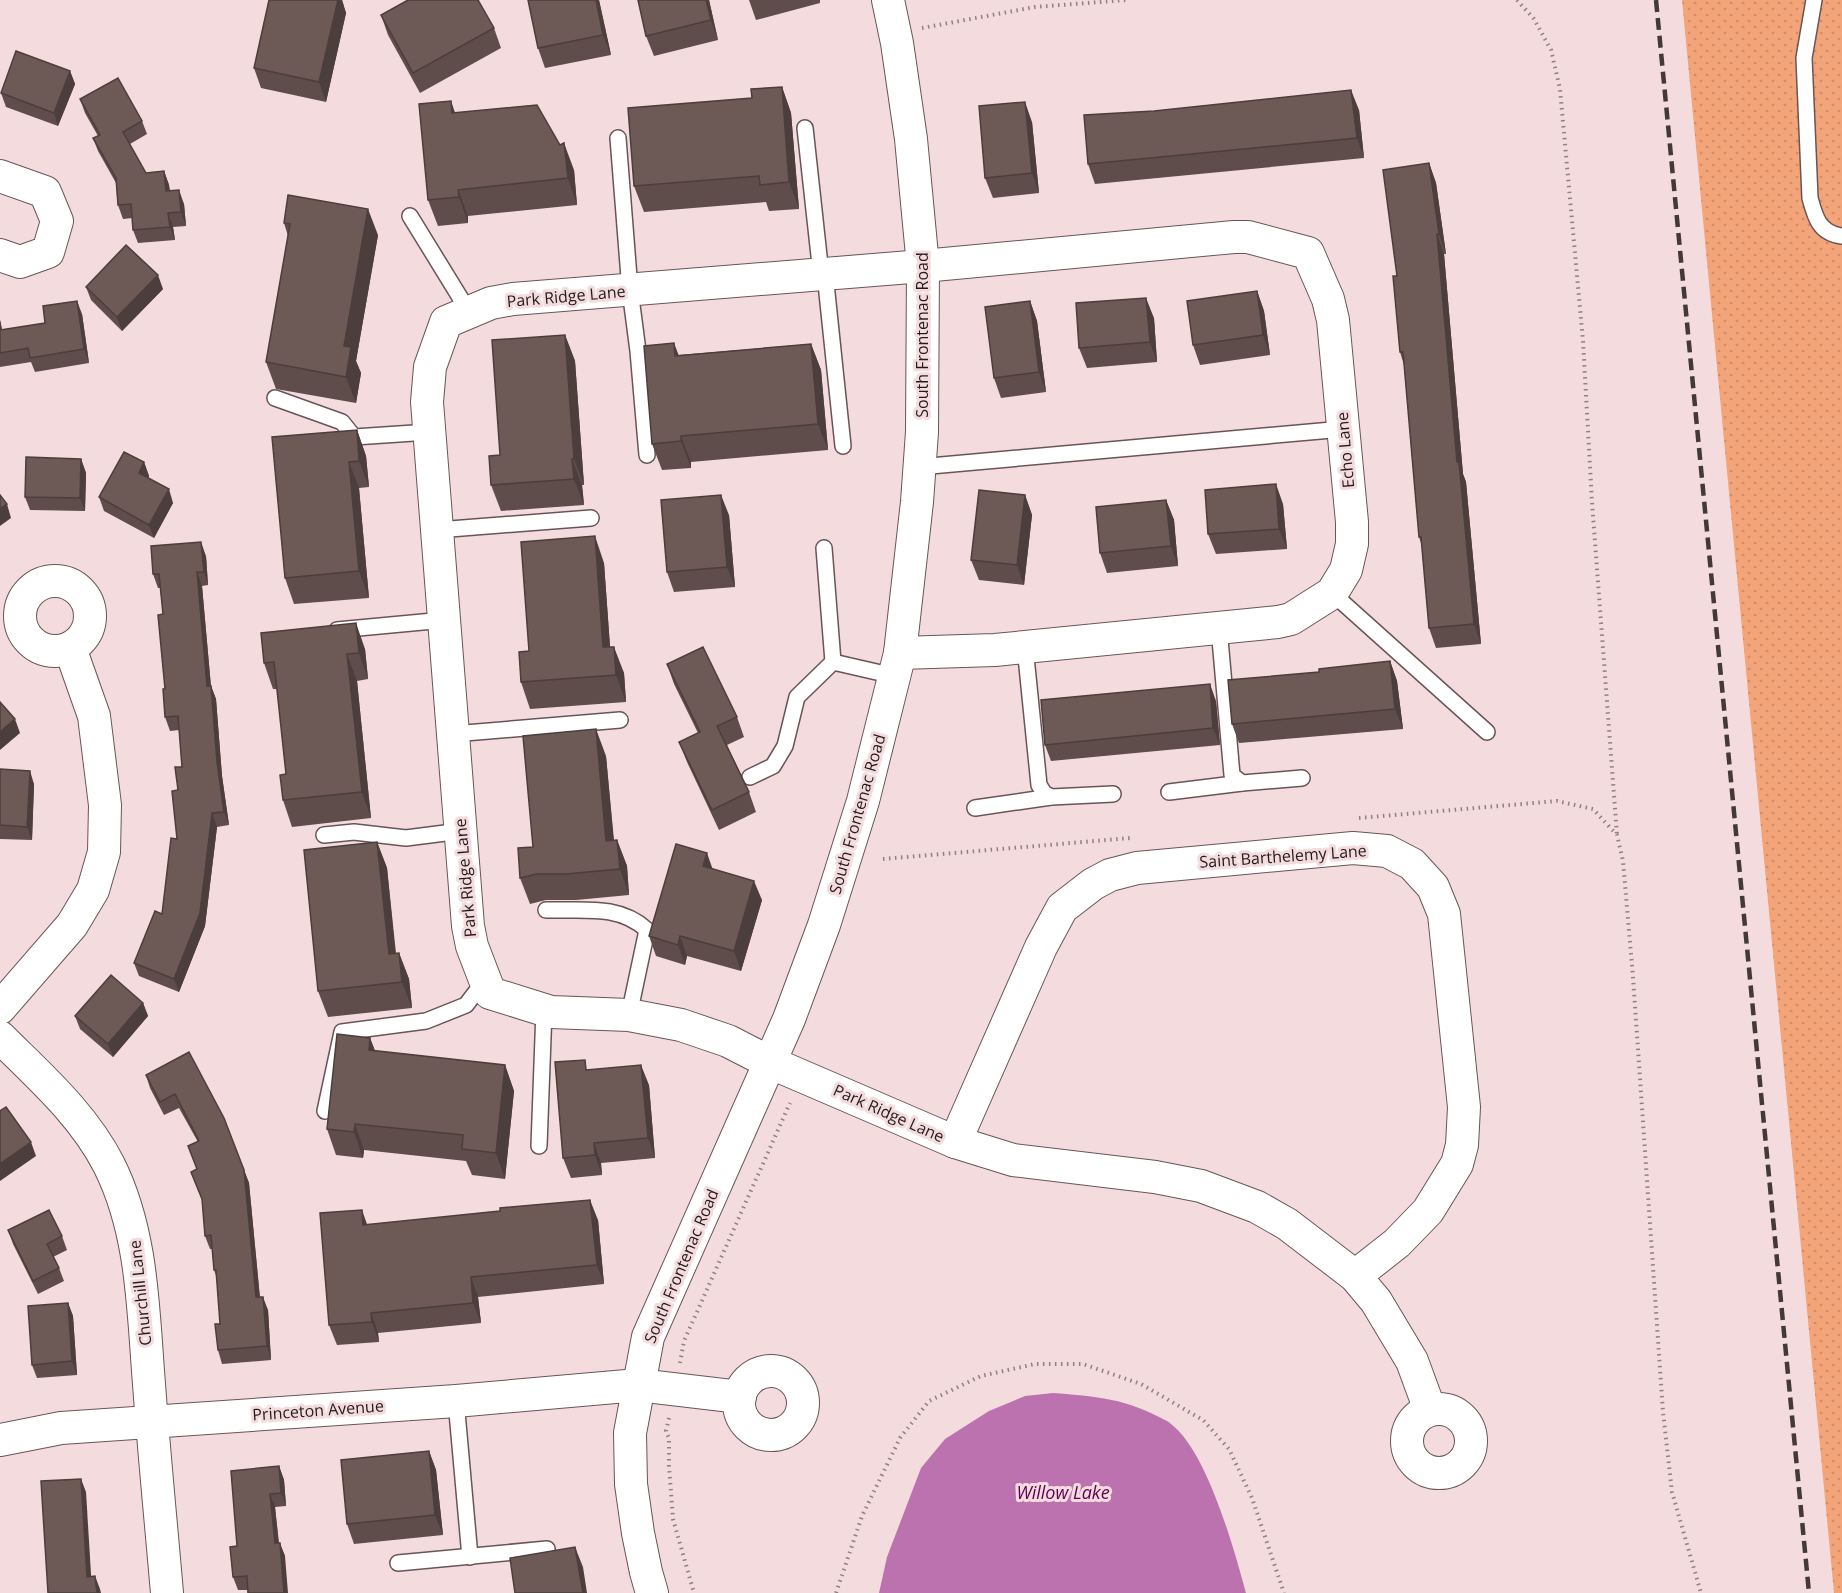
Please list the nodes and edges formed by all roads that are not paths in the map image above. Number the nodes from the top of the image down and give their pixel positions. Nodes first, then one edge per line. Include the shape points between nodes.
1 (888, 0) edge
2 (1814, 0) edge
3 (805, 128) dead end
4 (618, 138) dead end
5 (0, 176) edge
6 (410, 216) dead end
7 (1842, 236) edge
8 (0, 255) edge
9 (923, 266) junction
10 (823, 274) junction
11 (630, 290) junction
12 (469, 312) junction
13 (275, 398) dead end
14 (1343, 429) junction
15 (429, 432) junction
16 (354, 437) junction
17 (322, 444) edge
18 (843, 446) dead end
19 (647, 455) dead end
20 (920, 467) junction
21 (591, 518) dead end
22 (437, 530) junction
23 (824, 548) dead end
24 (1332, 593) junction
25 (444, 620) junction
26 (1219, 628) junction
27 (325, 631) edge
28 (1025, 647) junction
29 (70, 648) dead end
30 (833, 662) junction
31 (897, 664) junction
32 (620, 720) dead end
33 (1488, 732) dead end
34 (453, 734) junction
35 (750, 777) dead end
36 (1302, 778) dead end
37 (1242, 783) junction
38 (1169, 792) dead end
39 (1113, 794) dead end
40 (1051, 797) junction
41 (975, 808) dead end
42 (461, 831) junction
43 (324, 835) dead end
44 (546, 910) dead end
45 (485, 980) junction
46 (0, 1008) edge
47 (544, 1010) junction
48 (629, 1015) junction
49 (0, 1037) edge
50 (769, 1062) junction
51 (325, 1111) dead end
52 (955, 1142) junction
53 (539, 1146) dead end
54 (1355, 1276) junction
55 (638, 1385) junction
56 (740, 1397) dead end
57 (456, 1401) junction
58 (1430, 1410) dead end
59 (152, 1422) junction
60 (0, 1440) edge
61 (547, 1549) edge
62 (470, 1557) junction
63 (398, 1563) dead end
64 (166, 1593) edge
65 (652, 1593) edge

1 - 9 street, South Frontenac Road via 911,139
2 - 7 lane via 1804,58 1810,198 1816,220 1832,234
3 - 10 lane
4 - 11 lane
5 - 8 street via 45,192 57,221 48,252 20,262
6 - 12 lane
9 - 10 street, Park Ridge Lane
9 - 14 street, Echo Lane via 1234,237 1308,253 1328,298 1333,320
9 - 20 street, South Frontenac Road
10 - 11 street, Park Ridge Lane
10 - 18 lane
11 - 12 street, Park Ridge Lane via 513,299
11 - 19 lane
12 - 15 street, Park Ridge Lane via 446,322 430,368
13 - 16 lane via 342,422
14 - 20 lane
14 - 24 street, Echo Lane via 1352,544 1346,570
15 - 16 lane
15 - 22 street, Park Ridge Lane
16 - 17 lane
20 - 31 street, South Frontenac Road
21 - 22 lane
22 - 25 street, Park Ridge Lane
23 - 30 lane
24 - 26 street, Echo Lane via 1291,619
24 - 33 lane
25 - 27 lane
25 - 34 street, Park Ridge Lane
26 - 28 street, Echo Lane
26 - 37 lane via 1230,766 1232,775
28 - 31 street, Echo Lane
28 - 40 lane via 1039,785
29 - 46 street via 93,716 105,805 104,852 93,890 72,925
30 - 31 lane
30 - 35 lane via 797,697 785,746 773,766
31 - 50 street, South Frontenac Road via 846,860 797,998
32 - 34 lane
34 - 42 street, Park Ridge Lane
36 - 37 lane
37 - 38 lane
39 - 40 lane
40 - 41 lane
42 - 43 lane via 406,838 354,832
42 - 45 street, Park Ridge Lane via 468,926
44 - 48 lane via 612,911 635,919 646,930
45 - 47 street, Park Ridge Lane via 490,993
45 - 51 lane via 466,1005 426,1021 342,1032
47 - 48 street, Park Ridge Lane
47 - 53 lane
48 - 50 street, Park Ridge Lane via 681,1025 728,1041
49 - 59 street, Churchill Lane via 70,1106 91,1134 125,1203 138,1260
50 - 52 street, Park Ridge Lane
50 - 55 street, South Frontenac Road via 648,1336
52 - 54 street, Park Ridge Lane via 1013,1160 1155,1177 1226,1194 1287,1224
52 - 54 street, Saint Barthelemy Lane via 1041,947 1062,908 1093,884 1137,868 1353,848 1387,851 1412,864 1433,887 1444,914 1464,1129 1456,1164 1428,1211 1397,1243
54 - 58 street, Park Ridge Lane via 1395,1330 1412,1361
55 - 56 street, Princeton Avenue
55 - 57 street, Princeton Avenue
55 - 65 street, South Frontenac Road via 630,1433 631,1484
57 - 59 street, Princeton Avenue
57 - 62 lane
59 - 60 street, Princeton Avenue via 61,1428
59 - 64 street, Churchill Lane
61 - 62 lane
62 - 63 lane

